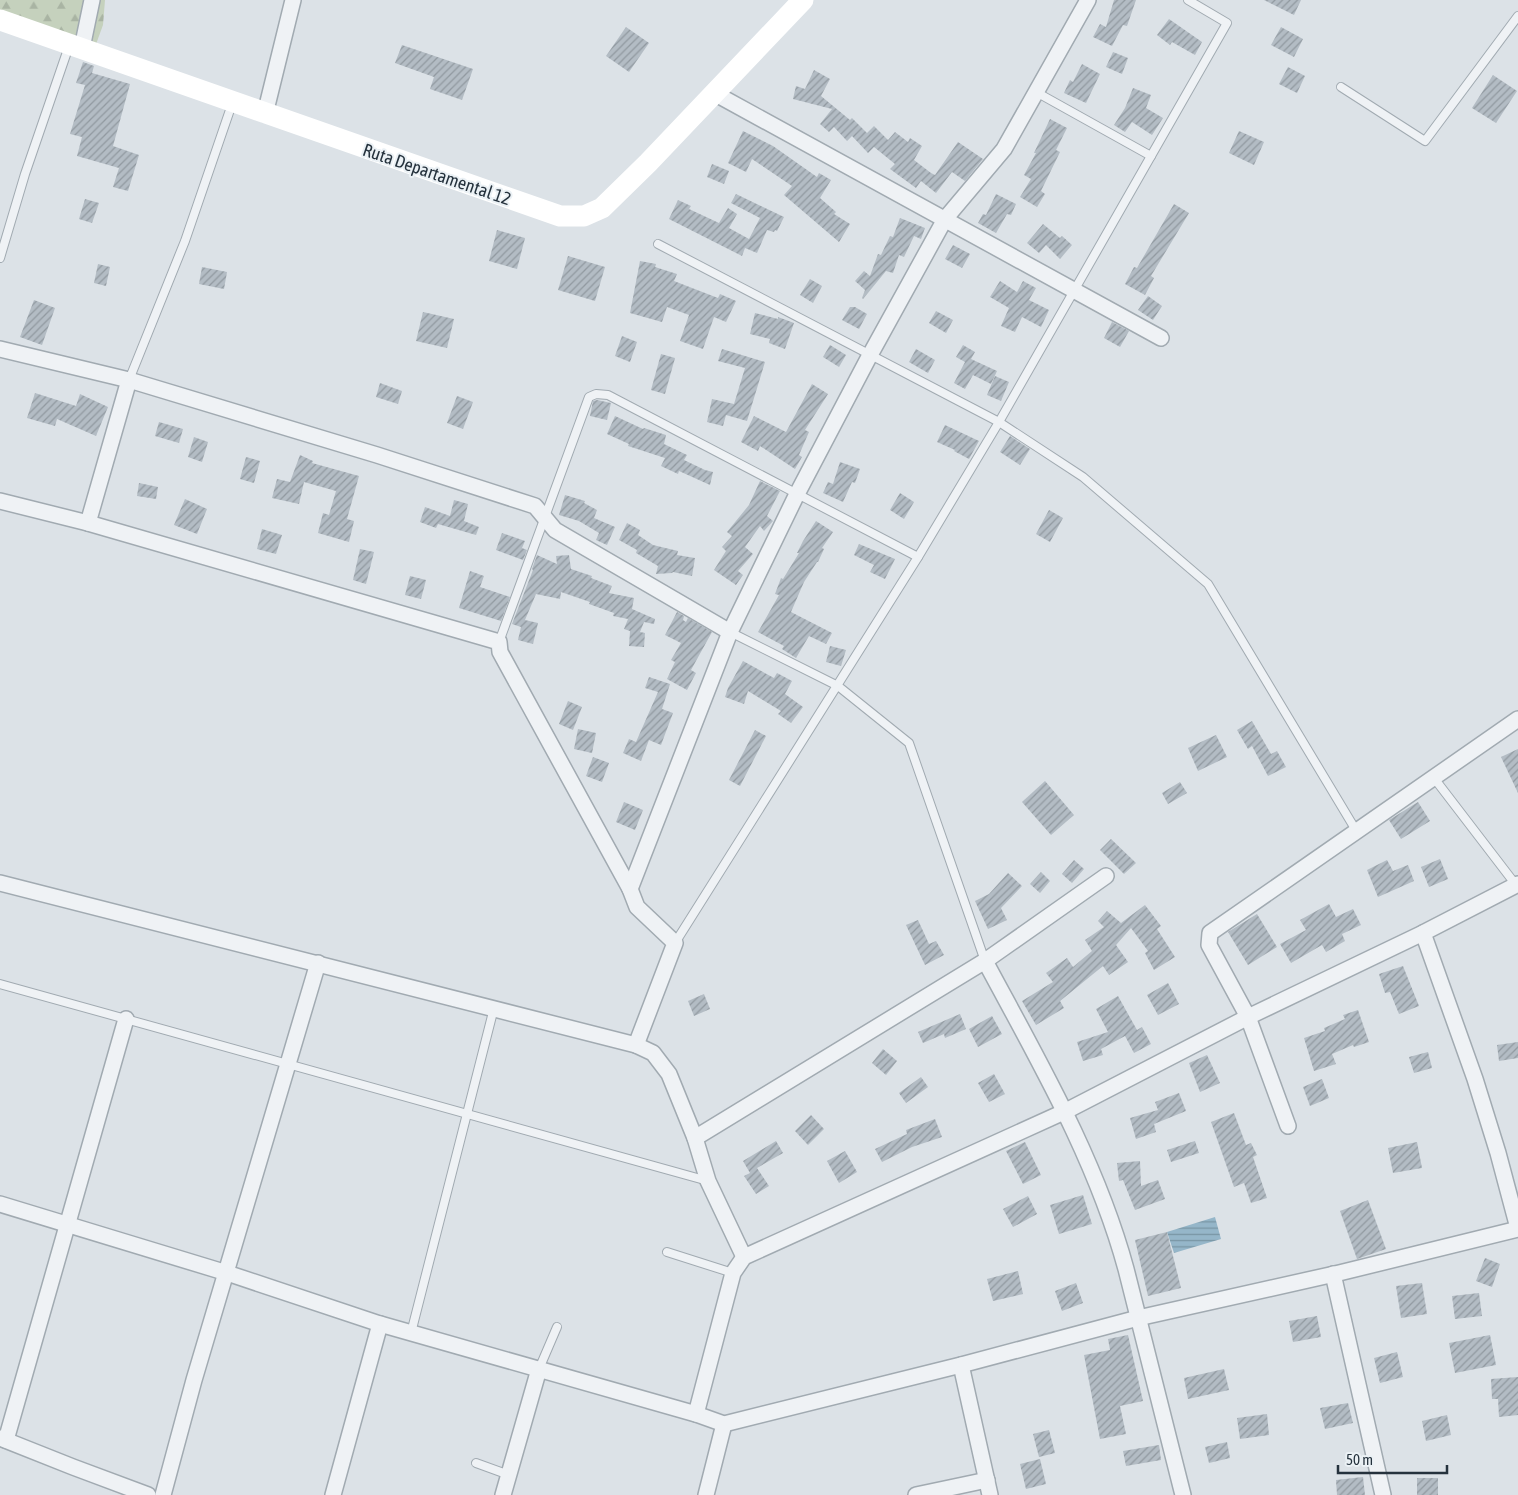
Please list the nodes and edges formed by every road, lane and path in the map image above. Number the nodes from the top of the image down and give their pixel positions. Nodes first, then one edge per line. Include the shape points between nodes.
1 (92, 0) edge
2 (294, 0) edge
3 (803, 0) edge
4 (1088, 0) edge
5 (1188, 0) edge
6 (1518, 16) edge
7 (0, 20) edge
8 (76, 46) junction
9 (1341, 87) dead end
10 (1036, 92) junction
11 (714, 94) junction
12 (233, 102) junction
13 (265, 114) junction
14 (1151, 156) junction
15 (945, 219) junction
16 (658, 244) dead end
17 (0, 258) edge
18 (1074, 290) junction
19 (1161, 338) dead end
20 (0, 349) edge
21 (870, 355) junction
22 (129, 380) junction
23 (999, 422) junction
24 (797, 494) junction
25 (0, 501) edge
26 (546, 517) junction
27 (88, 523) junction
28 (918, 556) junction
29 (730, 632) junction
30 (499, 642) junction
31 (838, 686) junction
32 (1518, 719) edge
33 (1434, 778) junction
34 (1357, 832) junction
35 (1106, 876) dead end
36 (0, 883) edge
37 (1517, 885) edge
38 (630, 889) junction
39 (1422, 933) junction
40 (675, 943) junction
41 (985, 961) junction
42 (318, 963) junction
43 (0, 984) edge
44 (494, 1008) junction
45 (1248, 1017) junction
46 (126, 1019) junction
47 (636, 1045) junction
48 (288, 1064) junction
49 (1066, 1112) junction
50 (467, 1113) junction
51 (1288, 1126) dead end
52 (695, 1138) junction
53 (708, 1180) junction
54 (0, 1204) edge
55 (66, 1224) junction
56 (1518, 1229) edge
57 (667, 1252) dead end
58 (744, 1257) junction
59 (733, 1272) junction
60 (227, 1273) junction
61 (1333, 1274) junction
62 (1138, 1318) junction
63 (380, 1324) junction
64 (557, 1327) dead end
65 (411, 1333) junction
66 (961, 1365) junction
67 (539, 1369) junction
68 (696, 1414) junction
69 (724, 1424) junction
70 (3, 1439) edge
71 (476, 1463) dead end
72 (509, 1475) junction
73 (988, 1488) edge
74 (148, 1495) edge
75 (163, 1495) edge
76 (333, 1495) edge
77 (504, 1495) edge
78 (706, 1495) edge
79 (916, 1495) edge
80 (1184, 1495) edge
81 (1383, 1495) edge

1 - 8 street
2 - 13 street
3 - 11 main road, Ruta Departamental 12
4 - 10 street
5 - 14 lane via 1227,23
6 - 9 lane via 1424,141
7 - 8 main road, Ruta Departamental 12
8 - 12 main road, Ruta Departamental 12
8 - 17 lane via 25,174
10 - 14 lane
10 - 15 street via 1004,149
11 - 13 main road, Ruta Departamental 12 via 602,208 584,216 560,216
11 - 15 street
12 - 13 main road, Ruta Departamental 12
12 - 22 lane via 185,241
14 - 18 lane
15 - 18 street
15 - 21 street
16 - 21 lane
18 - 19 street
18 - 23 lane
20 - 22 street
21 - 23 lane
21 - 24 street
22 - 26 street via 535,506
22 - 27 street
23 - 28 lane
23 - 34 lane via 1083,477 1208,584
24 - 26 lane via 608,396 596,394 589,397
24 - 28 lane
24 - 29 street
25 - 27 street
26 - 29 street via 554,530
26 - 30 lane
27 - 30 street
28 - 31 lane
29 - 31 lane
29 - 38 street
30 - 38 street via 500,652
31 - 40 lane
31 - 41 lane via 909,743
32 - 33 street
33 - 34 street
33 - 37 lane
34 - 45 street via 1210,933 1209,945
35 - 41 street
36 - 42 street
37 - 39 street
38 - 40 street via 637,907
39 - 45 street
39 - 56 street via 1476,1079
40 - 47 street
41 - 49 street
41 - 52 street
42 - 44 street
42 - 48 street
43 - 46 lane
44 - 47 street
44 - 50 lane
45 - 49 street
45 - 51 street
46 - 48 lane
46 - 55 street
47 - 52 street via 653,1054 669,1074
48 - 50 lane
48 - 60 street
49 - 58 street
49 - 62 street via 1117,1238
50 - 53 lane
50 - 65 lane
52 - 53 street
53 - 58 street
54 - 55 street
55 - 60 street
55 - 70 street
56 - 61 street
57 - 59 lane
58 - 59 street
59 - 68 street
60 - 63 street
60 - 75 street
61 - 62 street
61 - 81 street
62 - 66 street
62 - 80 street
63 - 65 street
63 - 76 street
64 - 67 lane
65 - 67 street
66 - 69 street
66 - 73 street
67 - 68 street
67 - 72 street
68 - 69 street
69 - 78 street
70 - 74 street
71 - 72 lane
72 - 77 street
73 - 79 street

